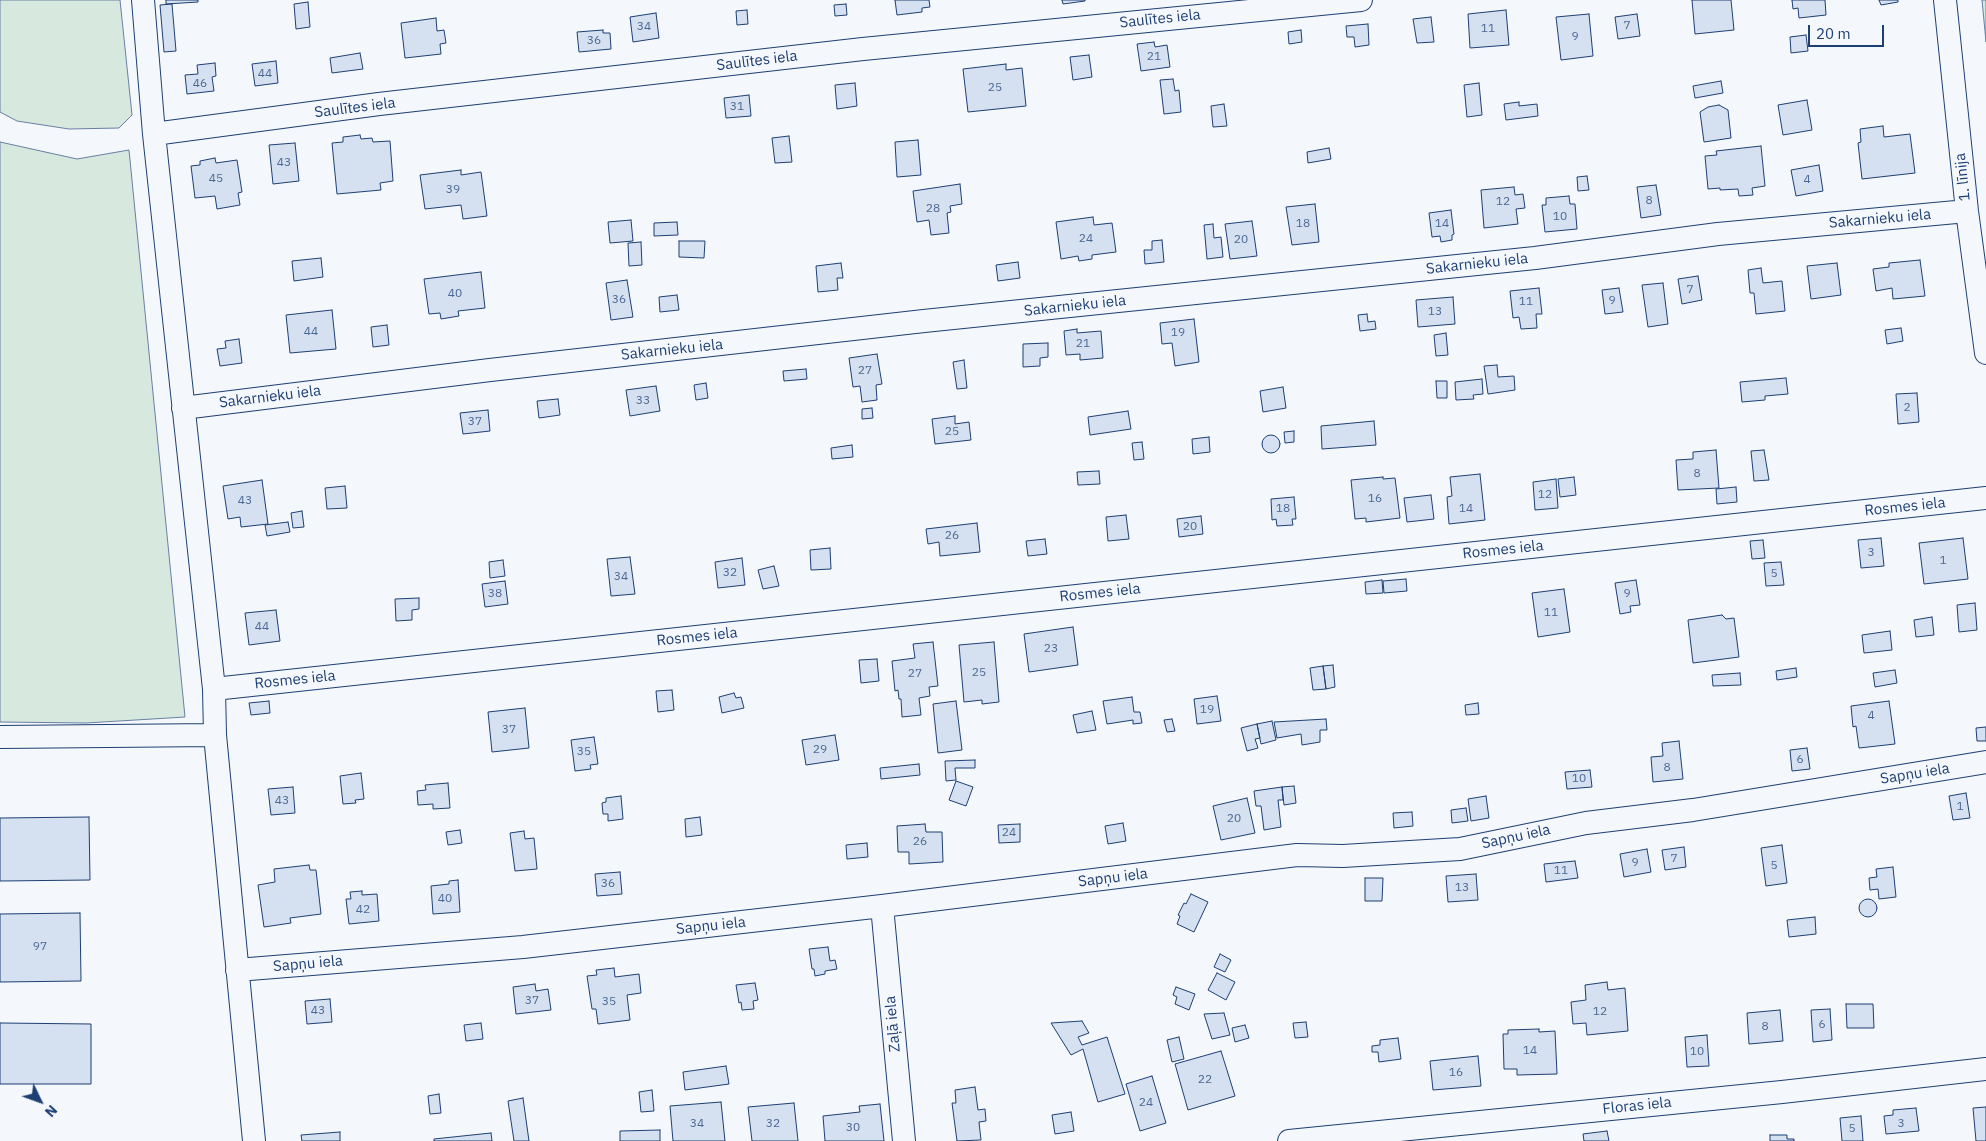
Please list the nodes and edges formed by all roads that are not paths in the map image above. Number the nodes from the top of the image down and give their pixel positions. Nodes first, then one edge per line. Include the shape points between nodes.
1 (143, 0) edge
2 (1361, 0) edge
3 (1945, 0) edge
4 (154, 134) junction
5 (1967, 211) junction
6 (1986, 353) edge
7 (183, 408) junction
8 (1986, 498) edge
9 (214, 689) junction
10 (215, 735) junction
11 (0, 737) edge
12 (1986, 762) edge
13 (882, 906) junction
14 (237, 970) junction
15 (1986, 1069) edge
16 (254, 1141) edge
17 (904, 1141) edge
18 (1289, 1141) edge

1 - 4 street
2 - 4 street, Saulītes iela via 863,49 388,103
3 - 5 street, 1. līnija
4 - 7 street
5 - 6 street, 1. līnija
5 - 7 street, Sakarnieku iela via 1718,234 1536,258 924,321
7 - 9 street
8 - 9 street, Rosmes iela
9 - 10 street
10 - 11 street
10 - 14 street
12 - 13 street, Sapņu iela via 1693,810 1586,823 1460,848 1343,856 1297,855
13 - 14 street, Sapņu iela via 523,947
13 - 17 street, Zaļā iela
14 - 16 street
15 - 18 street, Floras iela

